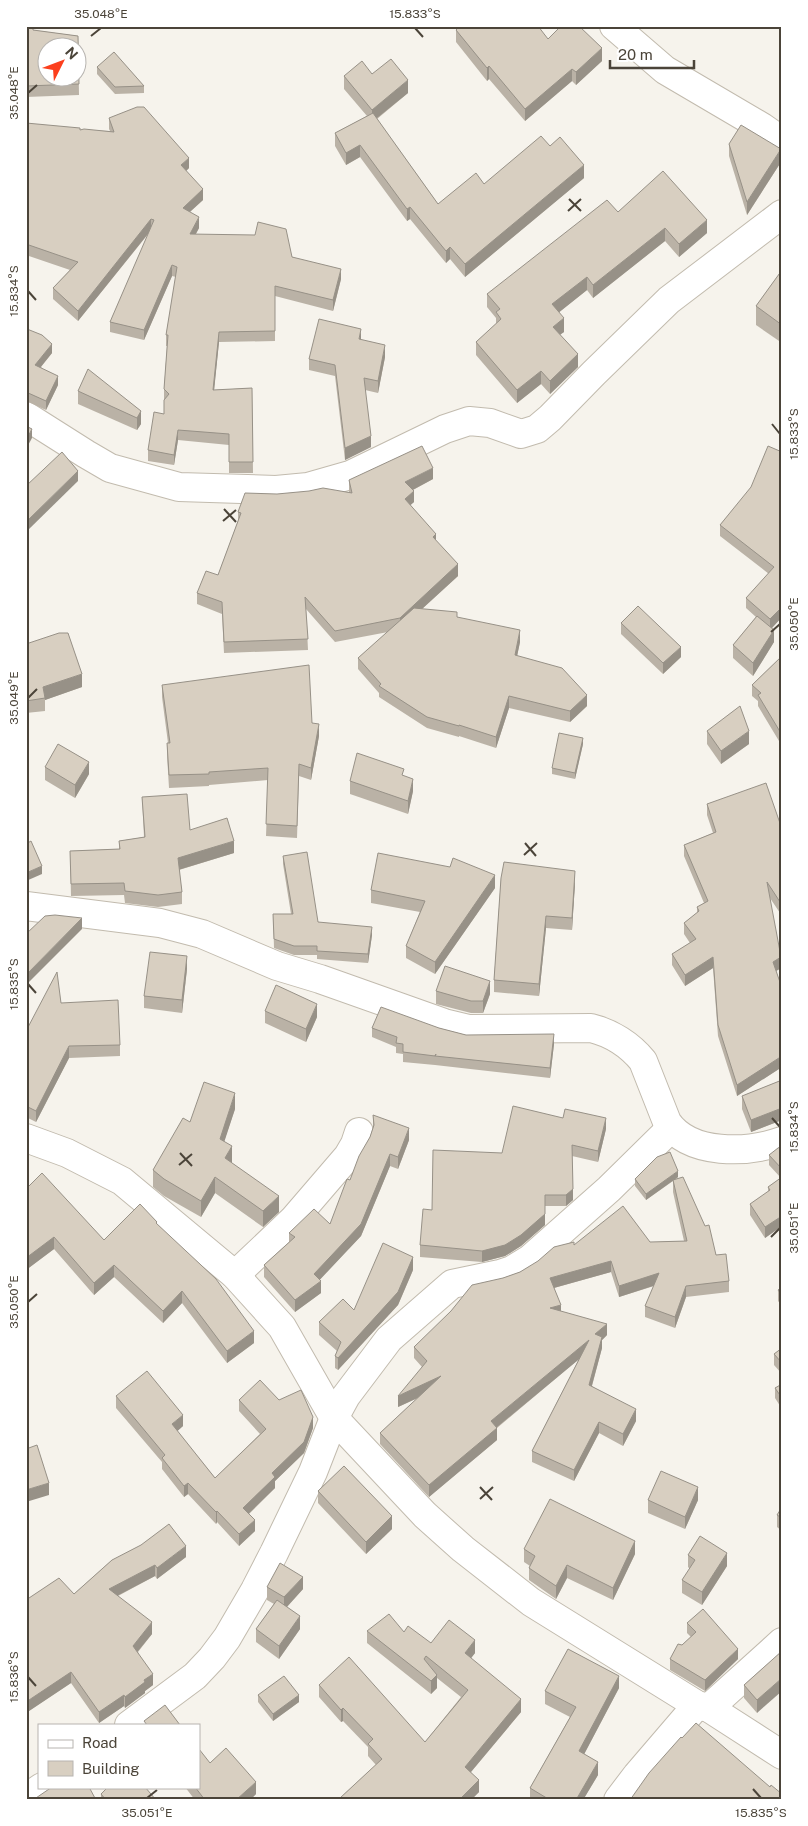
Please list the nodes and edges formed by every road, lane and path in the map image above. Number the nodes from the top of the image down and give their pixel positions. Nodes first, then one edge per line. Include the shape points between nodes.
1 (614, 26) edge
2 (782, 141) edge
3 (782, 214) edge
4 (26, 416) edge
5 (26, 906) edge
6 (671, 1128) junction
7 (359, 1132) dead end
8 (26, 1138) edge
9 (782, 1141) edge
10 (235, 1275) junction
11 (334, 1418) junction
12 (782, 1642) edge
13 (703, 1707) junction
14 (130, 1724) edge
15 (782, 1755) edge
16 (41, 1788) edge
17 (26, 1798) edge
18 (618, 1800) edge

1 - 2 street via 664,70
3 - 4 street via 669,300 550,418 537,429 522,434 490,423 469,421 350,475 308,487 276,490 179,487 110,468
5 - 6 street via 160,923 202,934 277,966 469,1029 599,1030 632,1048 643,1061
6 - 9 street via 687,1140 711,1148 742,1150
6 - 11 street via 609,1189 530,1258 512,1270 452,1284 445,1289 389,1339 346,1396
7 - 10 street via 348,1156 292,1220
8 - 10 street via 67,1153 122,1180
10 - 11 street via 282,1327
11 - 13 street via 425,1515 463,1549 531,1602
11 - 14 street via 313,1472 274,1553 227,1638 194,1676
12 - 13 street
13 - 15 street
13 - 18 street via 637,1775
16 - 17 street

